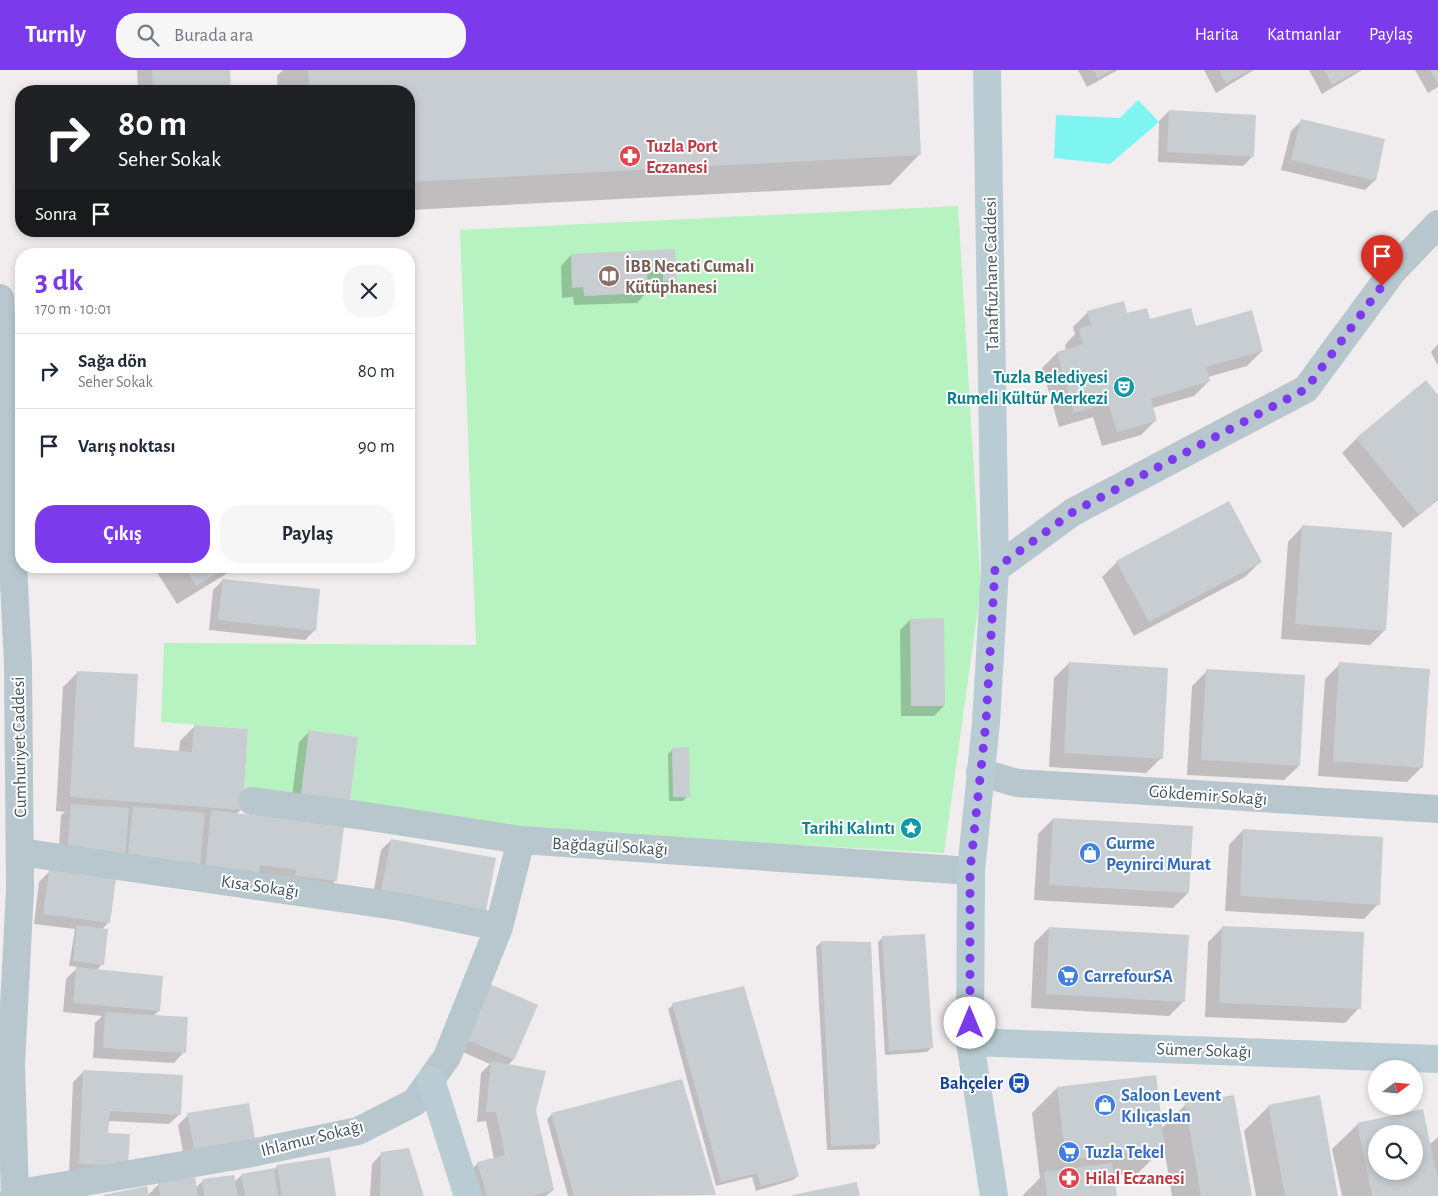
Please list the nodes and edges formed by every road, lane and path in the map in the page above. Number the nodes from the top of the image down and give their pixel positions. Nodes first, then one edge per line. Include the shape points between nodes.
1 (987, 70) edge
2 (1438, 224) edge
3 (0, 298) edge
4 (995, 569) junction
5 (980, 772) junction
6 (252, 801) dead end
7 (1438, 810) edge
8 (521, 840) junction
9 (20, 852) junction
10 (970, 871) junction
11 (499, 927) junction
12 (970, 1042) junction
13 (1438, 1059) edge
14 (431, 1080) junction
15 (14, 1195) edge
16 (468, 1196) edge
17 (994, 1196) edge

1 - 4 street, Tahaffuzhane Caddesi
2 - 4 street via 1393,271 1306,389 1073,512
3 - 9 street, Cumhuriyet Caddesi via 18,664
4 - 5 street, Tahaffuzhane Caddesi
5 - 7 street, Gökdemir Sokağı via 1017,783
5 - 10 street, Tahaffuzhane Caddesi
6 - 8 street, Bağdagül Sokağı
8 - 10 street, Bağdagül Sokağı
8 - 11 street, Ihlamur Sokağı
9 - 11 street, Kısa Sokağı via 402,907
9 - 15 street, Cumhuriyet Caddesi via 10,1065
10 - 12 street, Tahaffuzhane Caddesi
11 - 14 street, Ihlamur Sokağı via 447,1057
12 - 13 street, Sümer Sokağı
12 - 17 street, Tahaffuzhane Caddesi
14 - 15 street, Ihlamur Sokağı via 415,1102 358,1131
14 - 16 street

